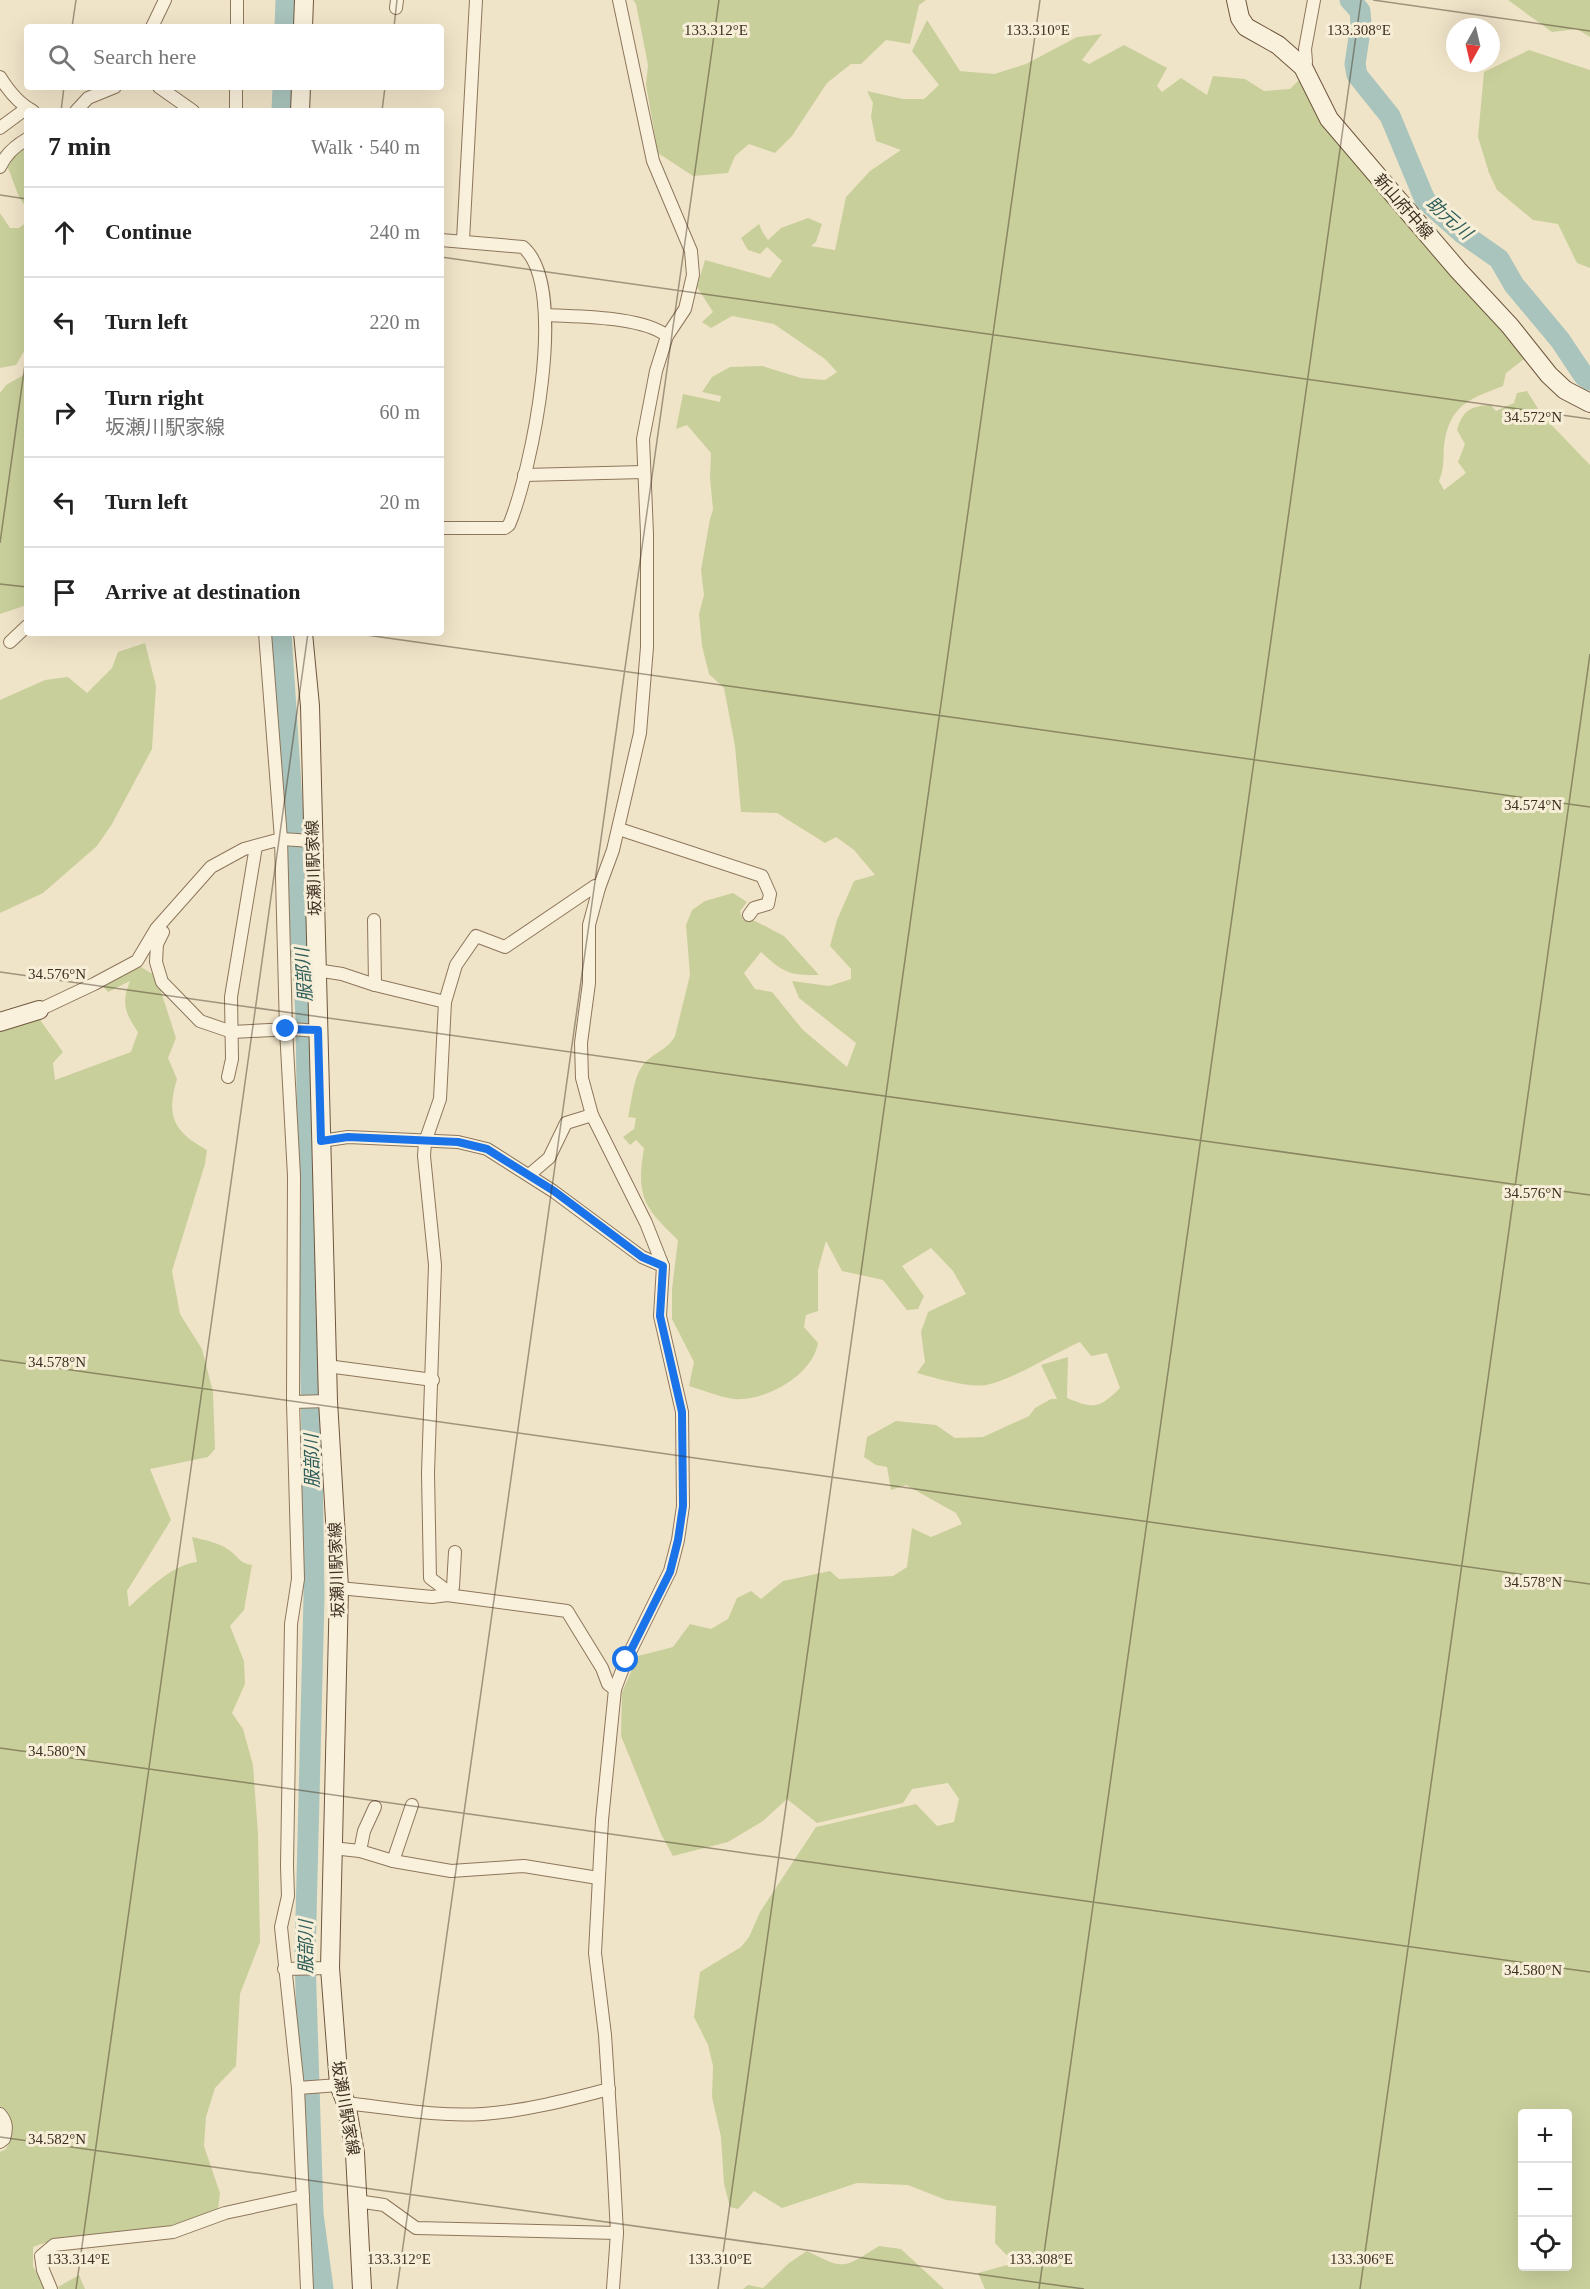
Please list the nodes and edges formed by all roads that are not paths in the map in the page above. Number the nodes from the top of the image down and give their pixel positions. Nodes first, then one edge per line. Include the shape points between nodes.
1 (165, 0) edge
2 (237, 0) edge
3 (304, 0) edge
4 (476, 0) edge
5 (619, 0) edge
6 (1236, 0) edge
7 (1314, 0) edge
8 (153, 24) edge
9 (237, 24) edge
10 (303, 24) edge
11 (1303, 67) junction
12 (0, 77) edge
13 (108, 90) edge
14 (163, 90) edge
15 (236, 90) edge
16 (301, 90) edge
17 (28, 108) edge
18 (79, 108) edge
19 (189, 108) edge
20 (236, 108) edge
21 (300, 108) edge
22 (24, 114) edge
23 (0, 128) edge
24 (24, 142) edge
25 (0, 167) edge
26 (444, 240) edge
27 (463, 240) junction
28 (546, 315) junction
29 (667, 336) junction
30 (1590, 403) edge
31 (644, 472) junction
32 (524, 475) junction
33 (444, 528) edge
34 (24, 629) edge
35 (266, 636) edge
36 (303, 636) edge
37 (10, 642) dead end
38 (619, 829) junction
39 (284, 840) junction
40 (309, 841) junction
41 (256, 846) junction
42 (599, 888) junction
43 (174, 909) junction
44 (749, 915) dead end
45 (374, 920) dead end
46 (316, 970) junction
47 (375, 985) junction
48 (445, 1002) junction
49 (39, 1010) joint
50 (0, 1022) edge
51 (288, 1029) junction
52 (315, 1030) junction
53 (232, 1032) junction
54 (228, 1077) dead end
55 (592, 1115) junction
56 (321, 1141) junction
57 (425, 1142) junction
58 (529, 1175) junction
59 (663, 1266) junction
60 (327, 1366) junction
61 (433, 1380) junction
62 (324, 1401) junction
63 (293, 1402) junction
64 (455, 1552) dead end
65 (339, 1588) junction
66 (447, 1595) junction
67 (615, 1689) junction
68 (412, 1805) dead end
69 (375, 1807) dead end
70 (332, 1848) junction
71 (360, 1851) junction
72 (393, 1861) junction
73 (598, 1878) junction
74 (287, 1968) junction
75 (326, 1968) junction
76 (331, 2085) junction
77 (299, 2088) junction
78 (609, 2089) junction
79 (346, 2103) junction
80 (0, 2114) edge
81 (0, 2142) edge
82 (303, 2196) junction
83 (357, 2201) junction
84 (617, 2233) junction
85 (51, 2289) edge
86 (307, 2289) edge
87 (362, 2289) edge
88 (614, 2289) edge

1 - 8 street
2 - 9 street
3 - 10 main road
4 - 27 street
5 - 29 street via 653,161 691,251 693,275 685,309
6 - 11 main road, 新山府中線 via 1246,27 1278,45
7 - 11 street
11 - 30 main road, 新山府中線 via 1329,119 1549,375 1565,390
12 - 17 street
13 - 18 street via 88,98
14 - 19 street
15 - 20 street
16 - 21 main road
22 - 23 street
24 - 25 street
26 - 27 street
27 - 28 street via 523,247 530,253
28 - 29 street via 603,318 657,328
28 - 32 street via 535,435
29 - 31 street via 648,405
31 - 32 street
31 - 38 street via 647,646 640,733
32 - 33 street via 505,528
34 - 37 street
35 - 39 street
36 - 40 main road, 坂瀬川駅家線 via 310,706
38 - 42 street
38 - 44 street via 762,876 770,894 768,904 754,908
39 - 40 street
39 - 41 street
39 - 51 street
40 - 46 main road, 坂瀬川駅家線
41 - 43 street via 211,867
41 - 53 street via 231,997
42 - 48 street via 595,886 505,946 476,936 456,964
42 - 55 street via 589,925 589,982 581,1043 582,1078
43 - 49 street via 156,929 137,961
43 - 53 street via 157,944 156,962 162,982 200,1021
45 - 47 street
46 - 47 street
46 - 52 main road, 坂瀬川駅家線
47 - 48 street
48 - 57 street via 440,1099
49 - 50 main road
51 - 52 street
51 - 53 street
51 - 63 street via 294,1176
52 - 56 main road, 坂瀬川駅家線
53 - 54 street
55 - 58 street via 566,1123 549,1158
55 - 59 street
56 - 57 street via 348,1137
56 - 60 main road, 坂瀬川駅家線
57 - 58 street via 458,1142 487,1149
57 - 61 street via 435,1265
58 - 59 street via 642,1257
59 - 67 street via 660,1316 682,1412 683,1506 670,1572
60 - 61 street
60 - 62 main road, 坂瀬川駅家線
61 - 66 street via 428,1473 430,1578
62 - 63 street
62 - 65 main road, 坂瀬川駅家線
63 - 74 street via 298,1580 291,1624 288,1896 281,1927
64 - 66 street via 453,1587
65 - 66 street
65 - 70 main road, 坂瀬川駅家線
66 - 67 street via 567,1611 603,1668 608,1684
67 - 73 street
68 - 72 street
69 - 71 street
70 - 71 street
70 - 75 main road, 坂瀬川駅家線
71 - 72 street
72 - 73 street via 451,1871 524,1866
73 - 78 street via 595,1953
74 - 75 street
74 - 77 street
75 - 76 main road, 坂瀬川駅家線
76 - 77 street
76 - 79 main road, 坂瀬川駅家線
77 - 82 street
78 - 79 street via 524,2109 481,2114 417,2112
78 - 84 street
79 - 83 main road, 坂瀬川駅家線 via 355,2153
80 - 81 street via 7,2130
82 - 85 street via 225,2213 174,2232 54,2245 41,2256
82 - 86 street
83 - 84 street via 384,2205 416,2228
83 - 87 main road, 坂瀬川駅家線
84 - 88 street

